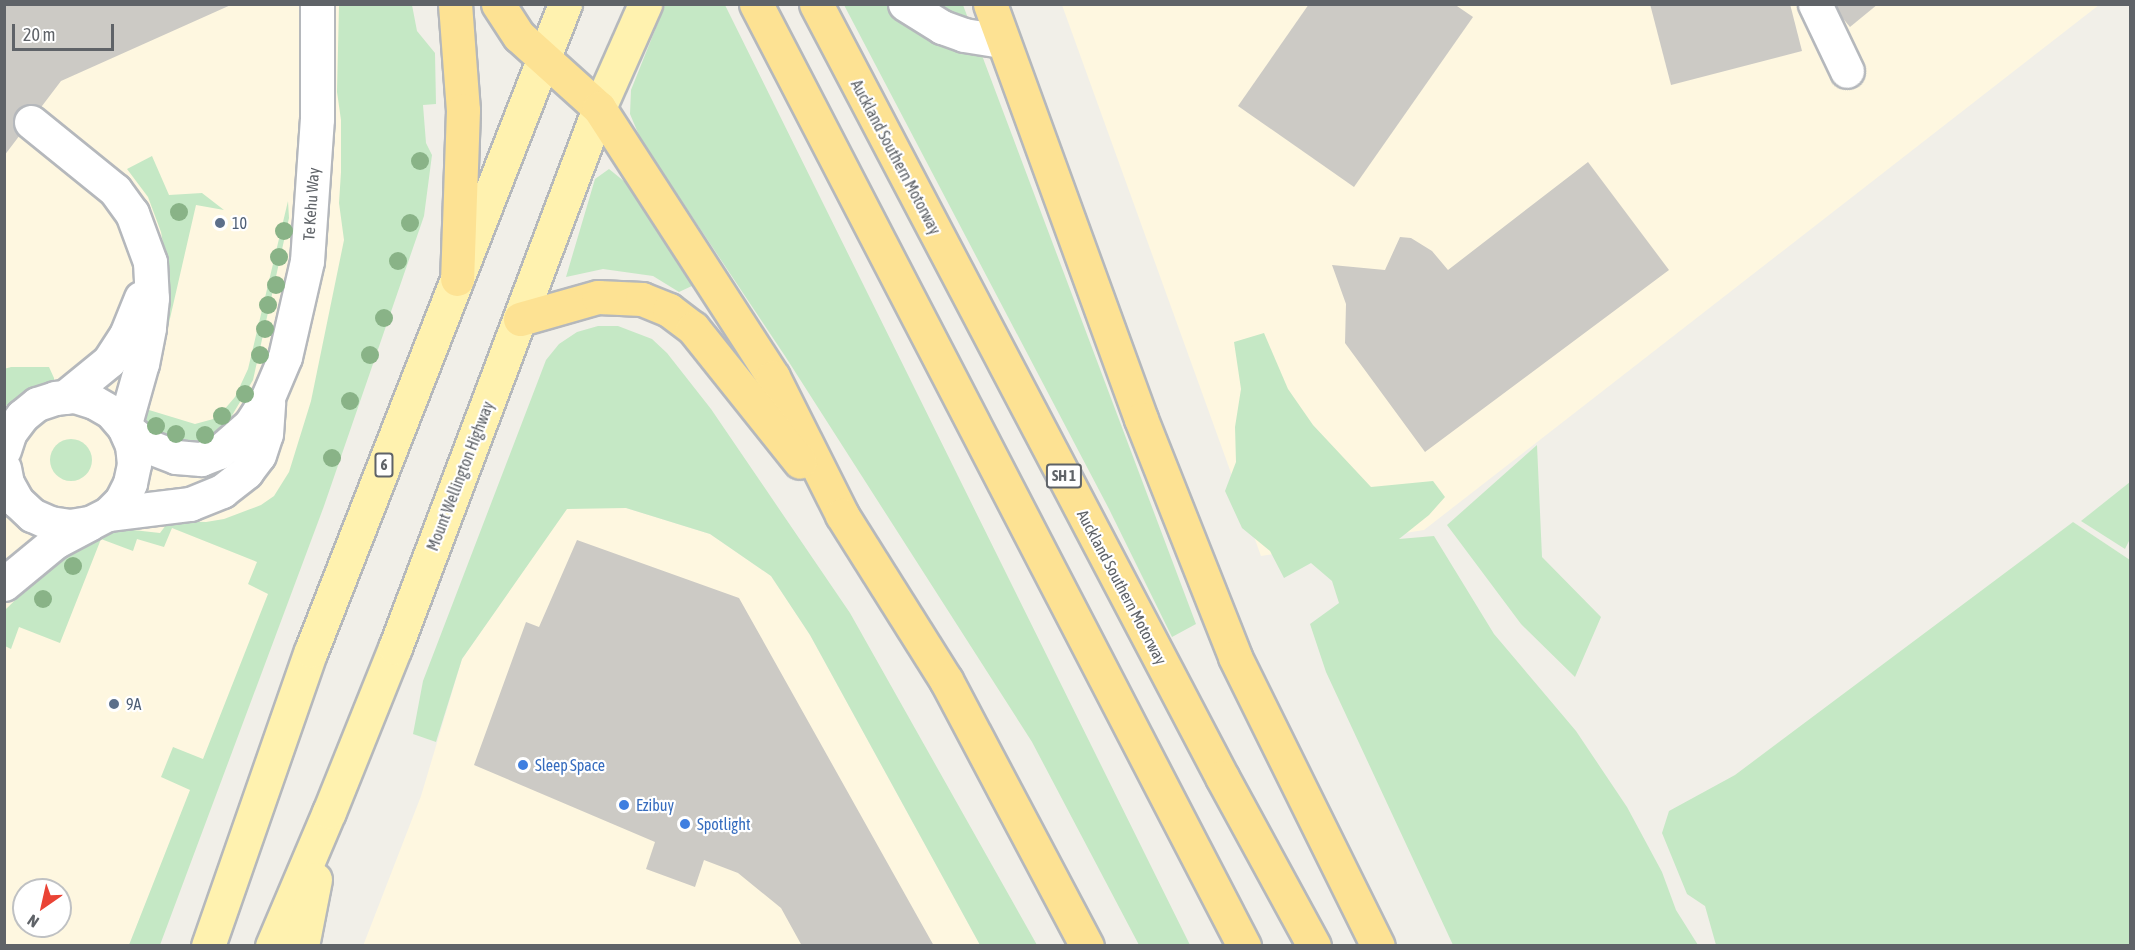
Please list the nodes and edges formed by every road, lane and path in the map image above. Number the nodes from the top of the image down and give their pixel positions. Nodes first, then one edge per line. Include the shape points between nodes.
1 (317, 4) edge
2 (455, 4) edge
3 (498, 4) edge
4 (565, 4) edge
5 (645, 4) edge
6 (756, 4) edge
7 (816, 4) edge
8 (905, 4) edge
9 (990, 4) edge
10 (1815, 4) edge
11 (1002, 40) junction
12 (544, 58) junction
13 (1847, 71) dead end
14 (599, 108) junction
15 (31, 122) dead end
16 (150, 271) junction
17 (457, 279) junction
18 (520, 319) junction
19 (65, 397) junction
20 (268, 397) junction
21 (13, 414) edge
22 (124, 427) junction
23 (4, 450) edge
24 (5, 487) edge
25 (842, 515) junction
26 (99, 518) junction
27 (4, 584) edge
28 (329, 812) junction
29 (208, 945) edge
30 (272, 945) edge
31 (302, 945) edge
32 (1088, 945) edge
33 (1244, 945) edge
34 (1314, 945) edge
35 (1378, 945) edge

1 - 20 lane, Te Kehu Way via 317,119 307,261 285,357
2 - 17 highway via 463,110
3 - 12 highway via 519,36
4 - 12 main road, 6
5 - 14 main road, Mount Wellington Highway
6 - 33 highway
7 - 34 highway, Auckland Southern Motorway / SH 1
8 - 11 lane via 942,27 964,35
9 - 11 highway
10 - 13 lane
11 - 35 highway via 1141,419 1235,657
12 - 14 highway
12 - 17 main road, 6
14 - 18 main road, Mount Wellington Highway
14 - 25 highway via 773,377
15 - 16 lane via 115,190 132,213
16 - 19 lane via 138,309 109,361
16 - 22 lane via 149,328
17 - 29 main road, 6 via 311,651
18 - 25 highway via 598,297 642,299 669,310 693,328
18 - 28 main road, Mount Wellington Highway
19 - 21 lane, Te Kehu Way
19 - 22 lane, Te Kehu Way via 94,402 111,412
20 - 22 lane, Te Kehu Way via 250,425 219,452 201,459 161,452
20 - 26 lane, Te Kehu Way via 266,434 259,455 246,472 222,491 190,504
21 - 23 lane, Te Kehu Way
22 - 26 lane, Te Kehu Way via 132,445 132,474 121,501
24 - 26 lane, Te Kehu Way via 32,515 50,523 70,526
25 - 32 highway via 946,680
26 - 27 lane, Te Kehu Way via 55,542
28 - 30 main road, Mount Wellington Highway
28 - 31 main road

